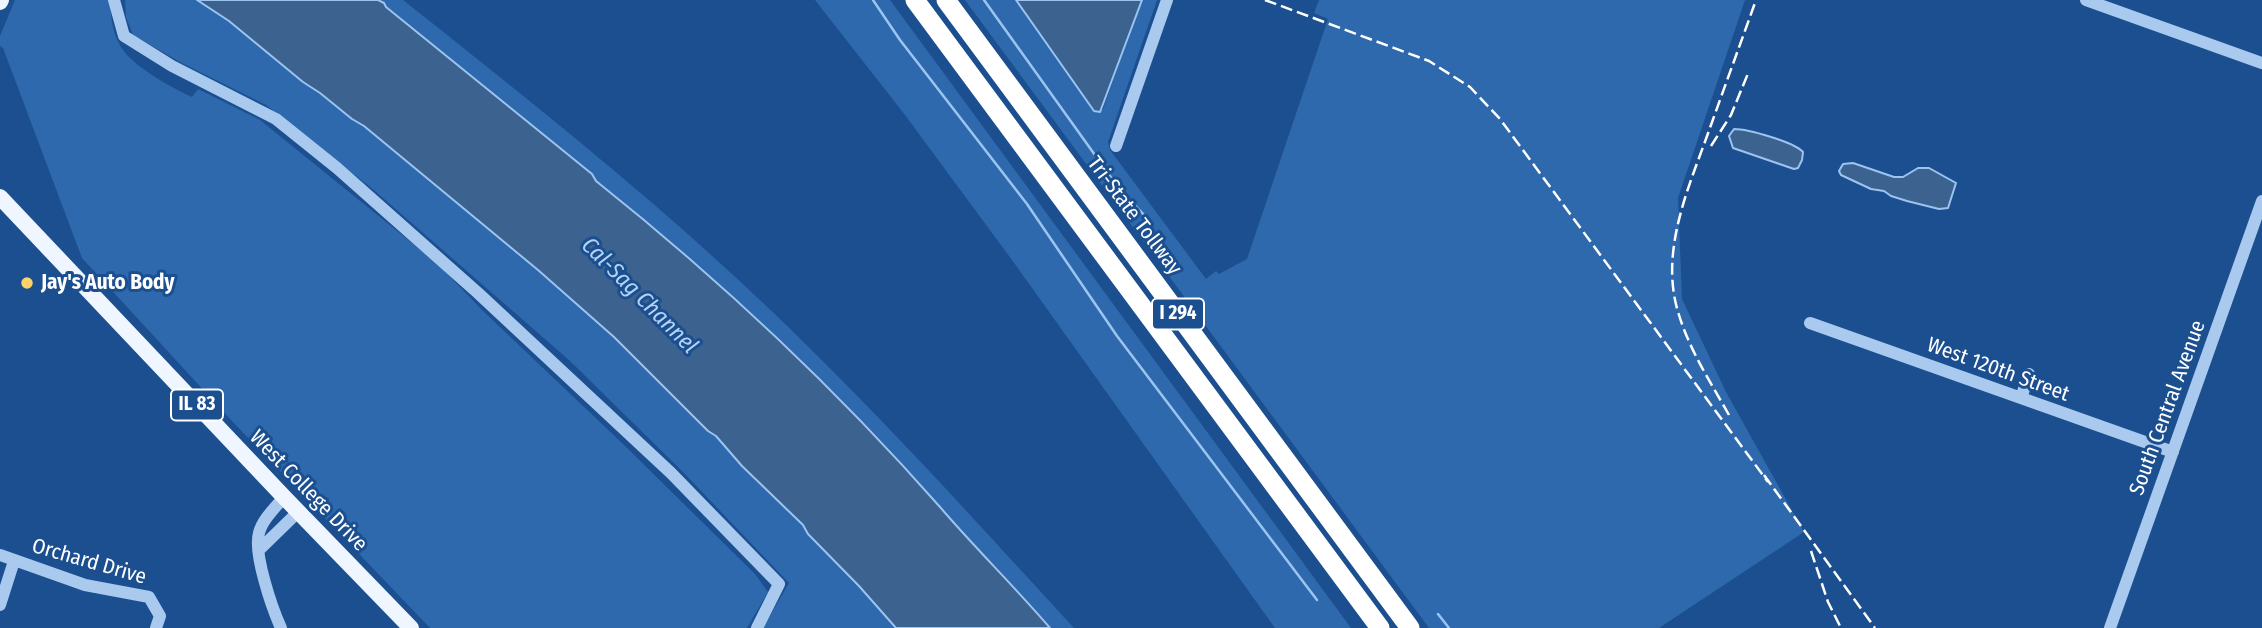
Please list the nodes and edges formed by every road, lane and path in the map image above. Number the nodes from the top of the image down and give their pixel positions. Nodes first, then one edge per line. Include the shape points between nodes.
1 (114, 0) edge
2 (915, 0) edge
3 (946, 0) edge
4 (1167, 0) edge
5 (2087, 0) edge
6 (2262, 64) edge
7 (1116, 146) dead end
8 (1, 197) edge
9 (2262, 201) edge
10 (1810, 323) dead end
11 (2029, 374) dead end
12 (2021, 398) junction
13 (2173, 452) junction
14 (284, 497) junction
15 (298, 512) junction
16 (260, 550) junction
17 (0, 555) edge
18 (14, 561) junction
19 (0, 605) edge
20 (158, 622) edge
21 (281, 628) edge
22 (411, 628) edge
23 (757, 628) edge
24 (1380, 628) edge
25 (1410, 628) edge
26 (2110, 628) edge

1 - 23 street via 124,36 276,119 360,187 671,473 779,584
2 - 24 highway, I 294
3 - 25 highway, Tri-State Tollway / I 294
4 - 7 street
5 - 6 street
8 - 14 main road, West College Drive / IL 83
9 - 13 street, South Central Avenue
10 - 12 street, West 120th Street
11 - 12 street
12 - 13 street, West 120th Street
13 - 26 street, South Central Avenue
14 - 15 main road, West College Drive / IL 83
14 - 16 street via 259,531
15 - 16 street
15 - 22 main road, West College Drive / IL 83
16 - 21 street via 260,564
17 - 18 street, Orchard Drive
18 - 19 street
18 - 20 street, Orchard Drive via 85,585 149,597

